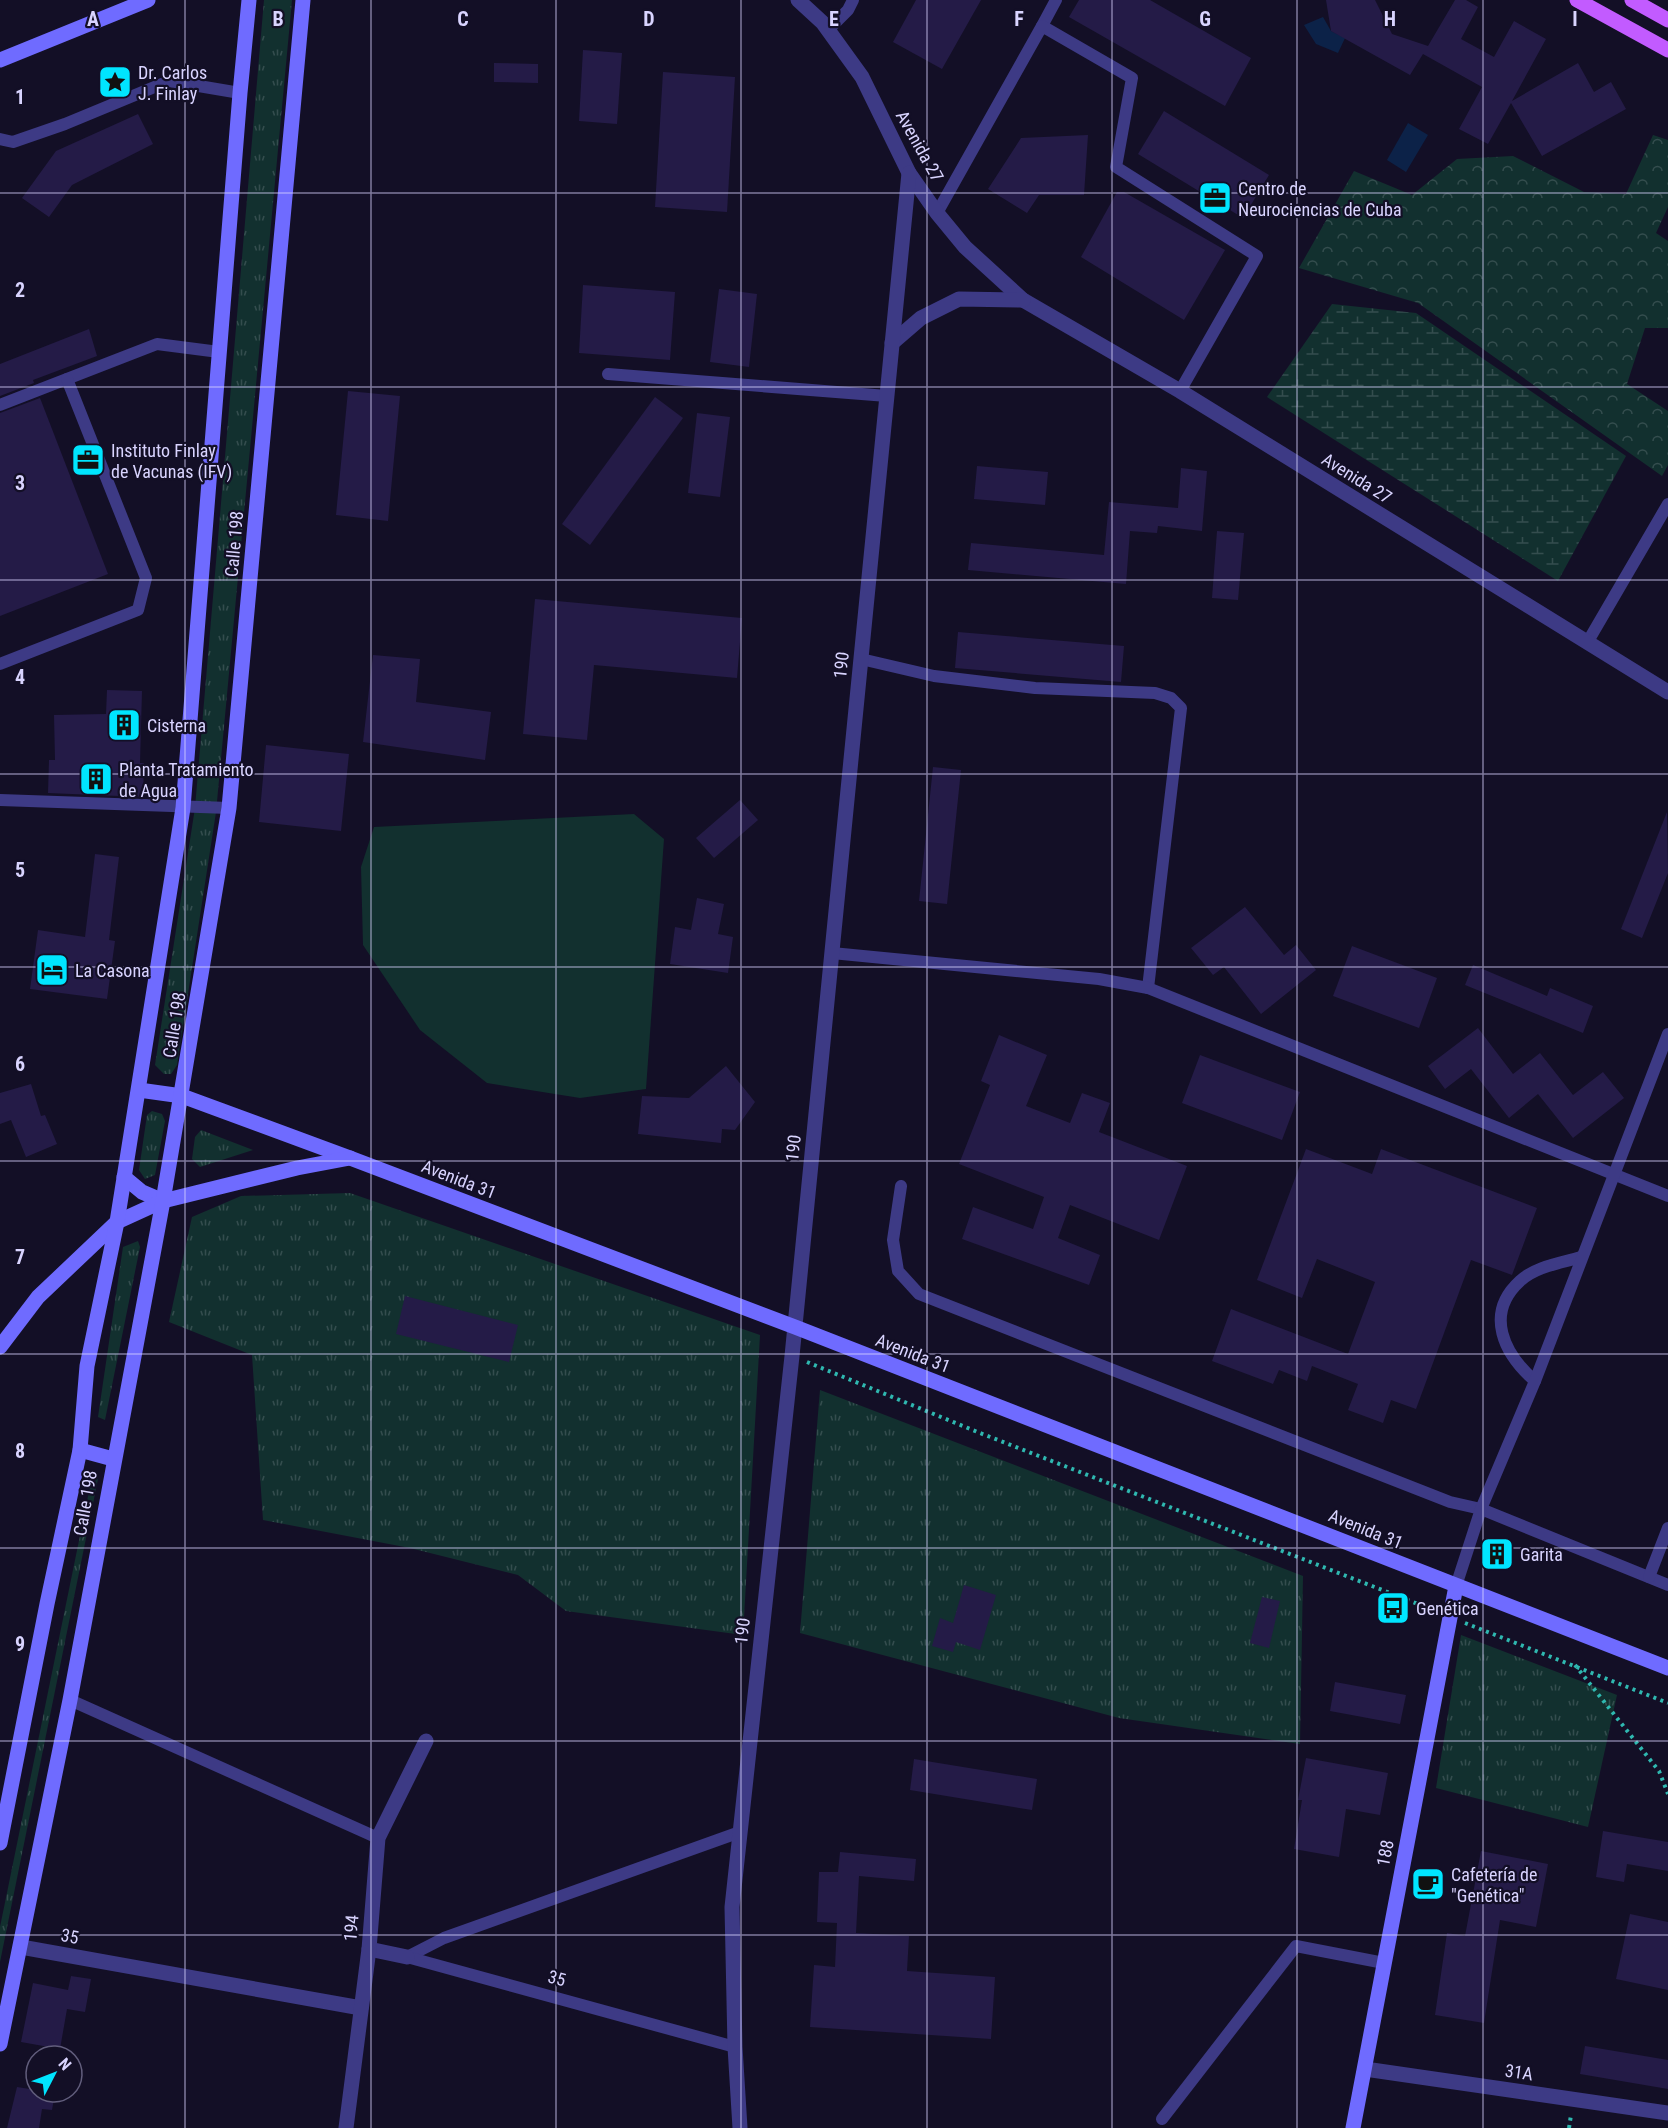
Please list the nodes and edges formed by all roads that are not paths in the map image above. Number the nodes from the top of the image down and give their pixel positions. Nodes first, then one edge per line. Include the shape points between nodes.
1 (148, 0) edge
2 (249, 0) edge
3 (303, 0) edge
4 (798, 0) edge
5 (853, 0) edge
6 (1056, 0) edge
7 (1577, 0) edge
8 (1632, 0) edge
9 (1668, 20) edge
10 (1042, 26) junction
11 (828, 30) junction
12 (1668, 50) edge
13 (0, 60) edge
14 (240, 93) junction
15 (0, 139) edge
16 (909, 173) junction
17 (938, 213) junction
18 (1023, 300) junction
19 (892, 344) junction
20 (219, 352) junction
21 (608, 374) dead end
22 (67, 379) junction
23 (1180, 391) junction
24 (887, 396) junction
25 (0, 405) edge
26 (1668, 504) edge
27 (1587, 643) junction
28 (861, 659) junction
29 (0, 664) edge
30 (1668, 692) edge
31 (0, 800) edge
32 (183, 808) junction
33 (229, 808) junction
34 (832, 953) junction
35 (1148, 988) junction
36 (1668, 1034) edge
37 (139, 1090) junction
38 (182, 1096) junction
39 (350, 1158) junction
40 (1613, 1175) junction
41 (124, 1177) junction
42 (902, 1186) dead end
43 (1668, 1196) edge
44 (163, 1201) junction
45 (117, 1222) junction
46 (1581, 1257) junction
47 (795, 1327) junction
48 (0, 1347) edge
49 (1535, 1381) junction
50 (80, 1450) junction
51 (113, 1459) junction
52 (1481, 1509) junction
53 (1668, 1528) edge
54 (1649, 1577) junction
55 (1668, 1585) edge
56 (1456, 1586) junction
57 (1668, 1668) edge
58 (70, 1700) junction
59 (426, 1742) dead end
60 (3, 1814) edge
61 (740, 1833) junction
62 (378, 1838) junction
63 (0, 1843) edge
64 (21, 1947) junction
65 (369, 1949) junction
66 (407, 1957) junction
67 (1384, 1963) junction
68 (361, 2008) junction
69 (0, 2044) edge
70 (735, 2048) junction
71 (1365, 2069) junction
72 (1668, 2113) edge
73 (1162, 2120) dead end
74 (346, 2128) edge
75 (740, 2128) edge
76 (1353, 2128) edge

1 - 13 main road
2 - 14 main road, Calle 198
3 - 33 main road, Calle 198
4 - 11 street, Avenida 27
5 - 11 lane
6 - 10 lane
7 - 12 main road
8 - 9 main road
10 - 17 lane
10 - 23 lane via 1132,78 1116,167 1257,256
11 - 16 street, Avenida 27 via 862,77
14 - 15 lane via 169,81 13,142
14 - 20 main road, Calle 198
16 - 17 street, Avenida 27
16 - 19 street, 190
17 - 18 street, Avenida 27 via 965,248
18 - 19 street, Avenida 27 via 959,299 921,318
18 - 23 street, Avenida 27
19 - 24 street, 190
20 - 22 lane via 156,344
20 - 32 main road, Calle 198
21 - 24 lane
22 - 25 lane
22 - 29 lane via 146,578 138,610
23 - 27 street, Avenida 27
24 - 28 street, 190
26 - 27 lane
27 - 30 street, Avenida 27
28 - 34 street, 190
28 - 35 lane via 934,676 1035,688 1155,693 1171,698 1181,708
31 - 32 lane
32 - 33 lane
32 - 37 main road, Calle 198
33 - 38 main road, Calle 198
34 - 35 lane via 1099,979
34 - 47 street, 190
35 - 40 lane
36 - 40 lane
37 - 38 main road, Avenida 31
37 - 41 main road, Calle 198
38 - 39 main road, Avenida 31
38 - 44 main road, Calle 198
39 - 44 main road
39 - 47 main road, Avenida 31
40 - 43 lane
40 - 46 lane
41 - 44 main road via 142,1192
41 - 45 main road, Calle 198
42 - 52 lane via 893,1240 898,1271 919,1294 1450,1502
44 - 45 main road
44 - 51 main road, Calle 198
45 - 48 main road via 38,1297
45 - 50 main road, Calle 198 via 87,1366
46 - 49 lane
46 - 49 lane via 1538,1270 1521,1280 1508,1296 1499,1319 1503,1338 1517,1365
47 - 56 main road, Avenida 31
47 - 61 street, 190
49 - 52 lane
50 - 51 main road
50 - 60 main road, Calle 198
51 - 58 main road, Calle 198
52 - 54 lane
52 - 56 lane
53 - 54 lane
54 - 55 lane
56 - 57 main road, Avenida 31
56 - 67 main road, 188
58 - 62 lane
58 - 64 main road, Calle 198
59 - 62 street, 194
60 - 63 main road, Calle 198
61 - 66 lane via 444,1938
61 - 70 street, 190 via 732,1907
62 - 65 street, 194
64 - 68 street, 35
64 - 69 main road, Calle 198
65 - 66 street, 35
65 - 68 street, 194
66 - 70 lane, 35
67 - 71 main road, 188
67 - 73 lane via 1296,1946
68 - 74 street, 194
70 - 75 street, 190
71 - 72 street, 31A
71 - 76 main road, 188

